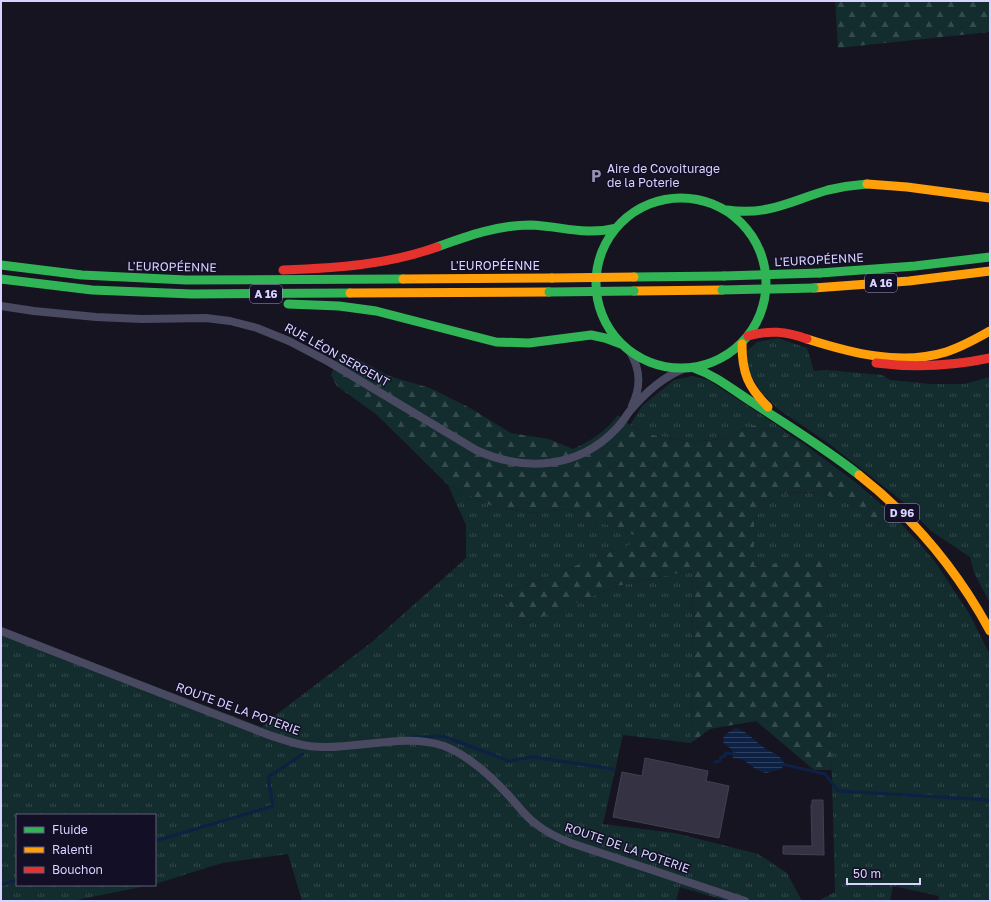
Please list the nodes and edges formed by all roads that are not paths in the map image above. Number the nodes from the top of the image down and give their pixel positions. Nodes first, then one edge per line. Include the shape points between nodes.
1 (867, 184) junction
2 (990, 191) edge
3 (990, 198) edge
4 (725, 210) junction
5 (616, 228) junction
6 (990, 257) edge
7 (1, 265) edge
8 (990, 271) edge
9 (1, 279) edge
10 (238, 280) junction
11 (135, 292) junction
12 (252, 303) dead end
13 (282, 304) dead end
14 (1, 306) edge
15 (990, 331) edge
16 (748, 336) junction
17 (807, 339) junction
18 (621, 344) junction
19 (742, 344) junction
20 (630, 352) junction
21 (990, 358) edge
22 (694, 368) junction
23 (683, 369) junction
24 (629, 412) junction
25 (784, 422) junction
26 (1, 631) edge
27 (990, 632) edge
28 (745, 901) edge

1 - 2 main road via 915,183
1 - 3 main road
1 - 4 main road via 829,190 764,212
4 - 5 main road via 696,199 665,199 637,210
4 - 16 main road via 750,232 761,252 765,268 767,285 764,307
5 - 10 main road via 594,233 540,226 506,227 390,260 336,267 260,272
5 - 18 main road via 600,257 596,290 605,322
6 - 10 main road, L'EUROPÉENNE / A 16, bridge via 820,273 724,276
7 - 10 main road, L'EUROPÉENNE / A 16 via 120,277
8 - 11 main road, A 16, bridge via 909,281 814,288 237,295
9 - 11 main road, A 16 via 62,287
11 - 12 main road via 207,301
13 - 18 main road via 339,306 376,311 496,342 529,343 591,336
14 - 24 street, RUE LÉON SERGENT via 96,317 206,318 257,328 329,362 476,450 514,463 550,463 578,455 610,435
15 - 17 main road via 955,350 914,358 860,354
16 - 17 main road via 778,331 790,332
16 - 19 main road
17 - 21 main road via 855,359 896,366 937,366
18 - 20 main road
19 - 22 main road via 718,361
19 - 25 main road, D 96 via 742,366 748,384 759,399
20 - 23 main road via 657,366
20 - 24 street via 639,379 638,391
22 - 23 main road
22 - 25 main road, D 96 via 718,378
23 - 24 street via 660,381
25 - 27 main road, D 96 via 865,480 922,532 962,583
26 - 28 street, ROUTE DE LA POTERIE via 300,745 331,747 410,741 442,746 460,754 480,768 531,820 552,835

